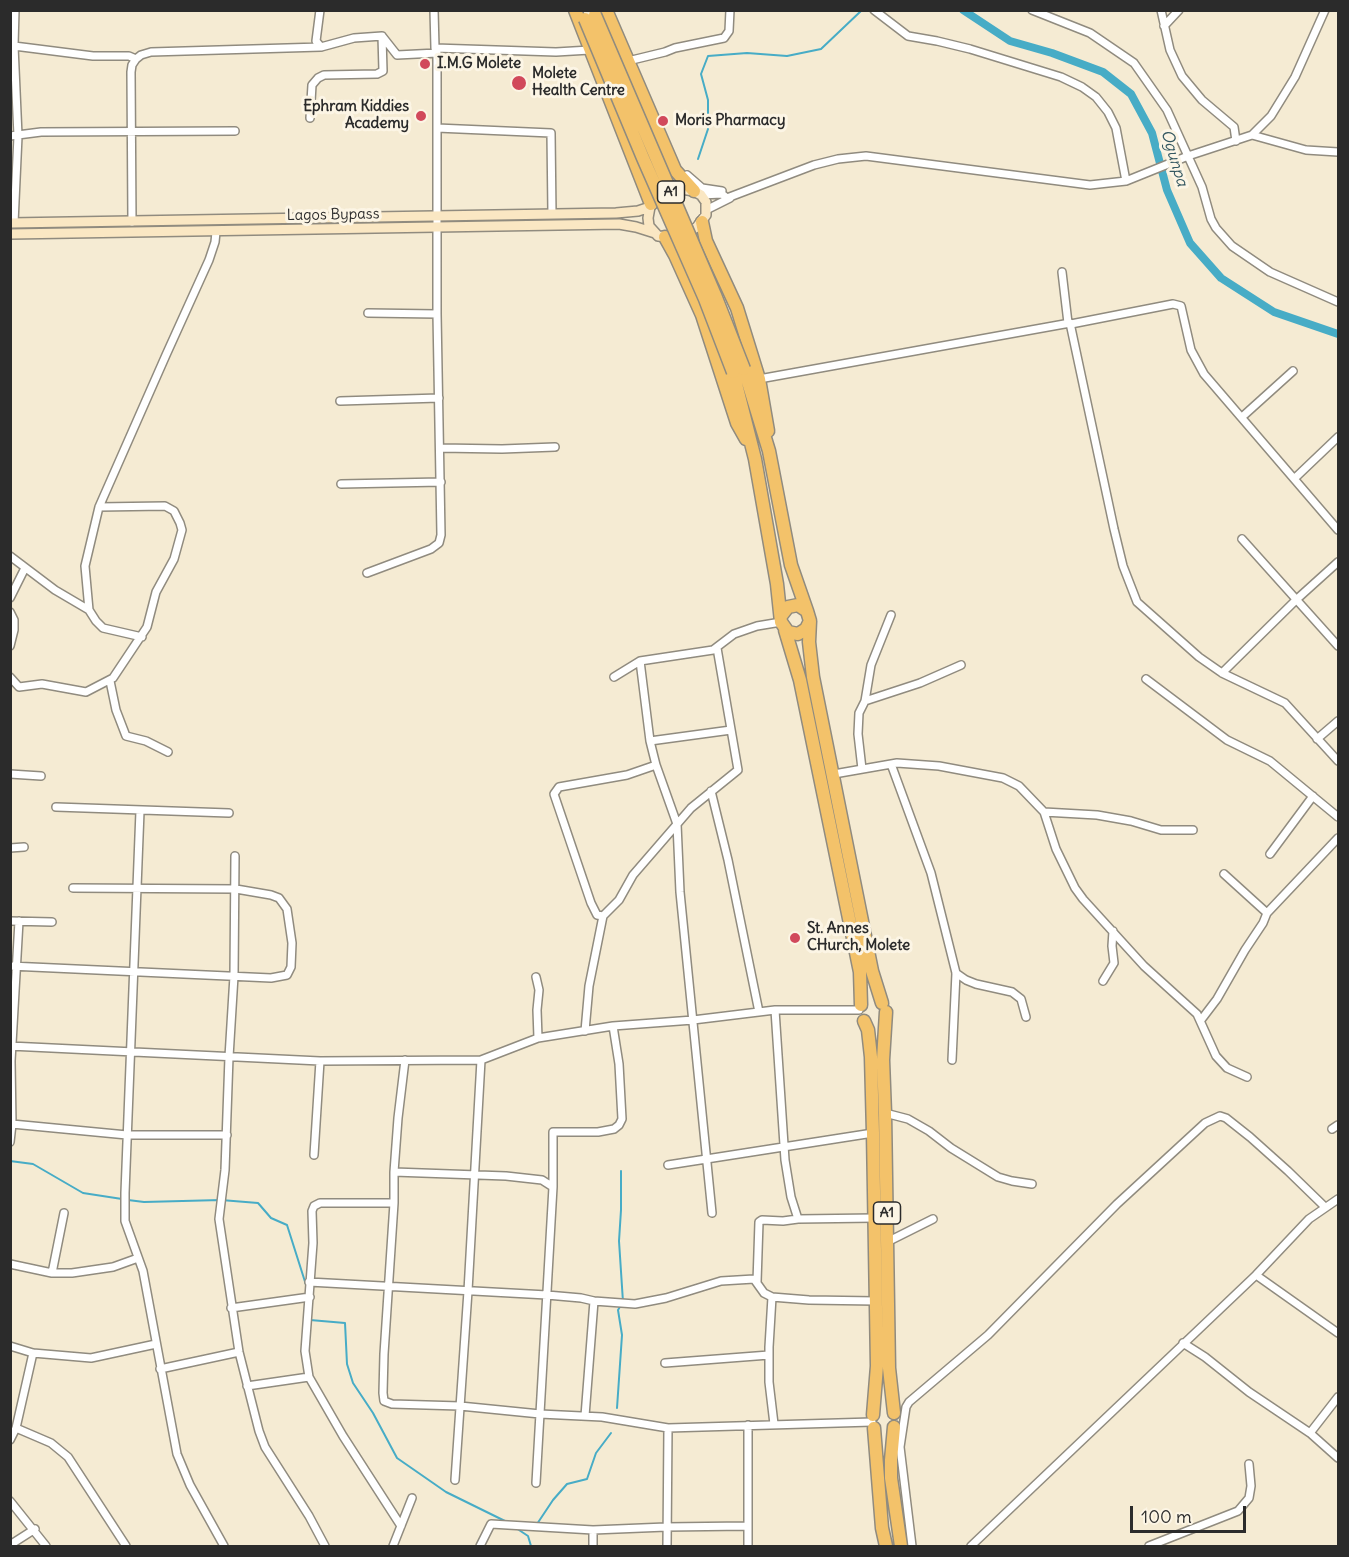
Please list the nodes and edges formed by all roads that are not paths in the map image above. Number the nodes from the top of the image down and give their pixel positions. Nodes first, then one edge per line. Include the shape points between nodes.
1 (15, 10) edge
2 (320, 10) edge
3 (434, 10) edge
4 (575, 10) edge
5 (610, 10) edge
6 (730, 10) edge
7 (874, 10) edge
8 (1032, 10) edge
9 (1161, 10) edge
10 (1179, 10) edge
11 (1325, 10) edge
12 (592, 13) edge
13 (1164, 26) junction
14 (382, 36) junction
15 (12, 46) edge
16 (321, 47) junction
17 (590, 50) junction
18 (436, 51) junction
19 (136, 59) junction
20 (633, 60) junction
21 (648, 111) junction
22 (310, 118) dead end
23 (437, 128) junction
24 (235, 131) dead end
25 (132, 132) junction
26 (1252, 135) junction
27 (14, 136) edge
28 (1236, 141) junction
29 (1338, 152) edge
30 (1185, 157) junction
31 (1126, 181) junction
32 (745, 190) junction
33 (698, 193) junction
34 (727, 198) junction
35 (651, 206) junction
36 (552, 214) junction
37 (437, 216) junction
38 (704, 216) junction
39 (132, 222) junction
40 (12, 223) edge
41 (438, 228) junction
42 (216, 232) junction
43 (10, 234) edge
44 (660, 235) junction
45 (1062, 272) dead end
46 (1338, 302) edge
47 (368, 313) dead end
48 (437, 314) junction
49 (1070, 323) junction
50 (738, 371) junction
51 (1293, 371) dead end
52 (759, 379) junction
53 (439, 398) junction
54 (340, 401) dead end
55 (1242, 417) junction
56 (1338, 437) edge
57 (555, 447) dead end
58 (440, 448) junction
59 (769, 451) junction
60 (755, 459) junction
61 (1294, 478) junction
62 (441, 482) junction
63 (341, 484) dead end
64 (99, 507) junction
65 (1338, 530) edge
66 (1242, 539) dead end
67 (10, 556) edge
68 (1338, 562) edge
69 (25, 568) junction
70 (367, 573) dead end
71 (10, 598) edge
72 (1297, 599) junction
73 (89, 610) junction
74 (10, 612) edge
75 (891, 615) dead end
76 (808, 616) junction
77 (782, 623) junction
78 (142, 637) junction
79 (10, 646) edge
80 (1338, 646) edge
81 (717, 648) junction
82 (640, 661) junction
83 (961, 665) dead end
84 (1222, 673) junction
85 (614, 677) dead end
86 (11, 679) edge
87 (1146, 679) dead end
88 (110, 681) junction
89 (866, 701) junction
90 (1338, 721) edge
91 (731, 730) junction
92 (1317, 739) junction
93 (650, 741) junction
94 (168, 752) dead end
95 (1338, 761) edge
96 (891, 764) junction
97 (656, 765) junction
98 (862, 769) junction
99 (10, 774) edge
100 (834, 774) junction
101 (41, 776) dead end
102 (711, 790) junction
103 (1313, 796) junction
104 (56, 807) dead end
105 (140, 811) junction
106 (1044, 812) junction
107 (229, 813) dead end
108 (1338, 817) edge
109 (677, 824) junction
110 (1193, 830) dead end
111 (1338, 838) edge
112 (24, 847) dead end
113 (10, 848) edge
114 (1270, 854) dead end
115 (236, 856) dead end
116 (1224, 874) dead end
117 (73, 888) dead end
118 (138, 889) junction
119 (236, 889) junction
120 (1267, 913) junction
121 (603, 916) junction
122 (10, 921) edge
123 (19, 921) junction
124 (52, 922) dead end
125 (1113, 931) junction
126 (13, 966) edge
127 (134, 971) junction
128 (956, 973) junction
129 (234, 976) junction
130 (536, 977) dead end
131 (1103, 981) dead end
132 (884, 1007) junction
133 (775, 1010) junction
134 (759, 1012) junction
135 (861, 1012) junction
136 (1026, 1017) dead end
137 (693, 1020) junction
138 (1201, 1020) junction
139 (613, 1026) junction
140 (585, 1032) junction
141 (538, 1038) junction
142 (11, 1046) edge
143 (131, 1053) junction
144 (229, 1057) junction
145 (405, 1060) junction
146 (481, 1060) junction
147 (952, 1060) dead end
148 (320, 1061) junction
149 (1247, 1077) dead end
150 (885, 1113) junction
151 (12, 1124) junction
152 (1338, 1125) edge
153 (1332, 1130) dead end
154 (873, 1133) junction
155 (127, 1135) junction
156 (226, 1135) junction
157 (10, 1142) edge
158 (784, 1148) junction
159 (314, 1155) dead end
160 (707, 1158) junction
161 (668, 1165) dead end
162 (394, 1172) junction
163 (475, 1174) junction
164 (1032, 1184) dead end
165 (553, 1188) junction
166 (1338, 1199) edge
167 (394, 1203) junction
168 (1325, 1207) junction
169 (64, 1213) dead end
170 (712, 1213) dead end
171 (875, 1218) junction
172 (798, 1219) junction
173 (933, 1219) dead end
174 (888, 1242) junction
175 (138, 1258) junction
176 (10, 1264) edge
177 (52, 1273) junction
178 (1256, 1275) junction
179 (309, 1282) junction
180 (758, 1282) junction
181 (389, 1286) junction
182 (468, 1291) junction
183 (547, 1295) junction
184 (310, 1297) junction
185 (772, 1297) junction
186 (594, 1301) junction
187 (876, 1301) junction
188 (231, 1308) junction
189 (1338, 1333) edge
190 (1184, 1343) junction
191 (156, 1344) junction
192 (10, 1346) edge
193 (239, 1352) junction
194 (33, 1353) junction
195 (769, 1355) junction
196 (665, 1363) dead end
197 (160, 1370) junction
198 (309, 1377) junction
199 (247, 1386) junction
200 (1338, 1397) edge
201 (460, 1406) junction
202 (894, 1413) junction
203 (540, 1414) junction
204 (585, 1416) junction
205 (873, 1422) junction
206 (774, 1424) junction
207 (748, 1425) junction
208 (894, 1427) junction
209 (16, 1428) junction
210 (668, 1428) junction
211 (1310, 1433) junction
212 (10, 1440) edge
213 (1338, 1458) edge
214 (1249, 1464) dead end
215 (455, 1480) dead end
216 (536, 1483) dead end
217 (412, 1498) dead end
218 (10, 1501) edge
219 (401, 1526) junction
220 (747, 1526) junction
221 (666, 1527) junction
222 (35, 1529) junction
223 (593, 1530) junction
224 (10, 1545) edge
225 (46, 1546) edge
226 (126, 1546) edge
227 (224, 1546) edge
228 (325, 1546) edge
229 (393, 1546) edge
230 (480, 1546) edge
231 (593, 1546) edge
232 (667, 1546) edge
233 (748, 1546) edge
234 (886, 1546) edge
235 (901, 1546) edge
236 (912, 1546) edge
237 (971, 1546) edge
238 (1149, 1546) edge

1 - 15 street
2 - 16 street via 316,41
3 - 18 street
4 - 17 highway
5 - 20 street
6 - 20 street via 729,31 724,38
7 - 31 street via 908,36 970,49 1082,87 1096,97 1116,128
8 - 30 street via 1090,33 1134,63 1167,110
9 - 13 street
10 - 13 street
11 - 26 street via 1295,77 1270,116
12 - 21 highway
12 - 50 highway, A1, bridge via 715,295
13 - 28 street via 1182,76 1202,100 1234,127
14 - 16 street via 354,38
14 - 18 street via 397,55
14 - 22 street via 383,71 318,78 312,85
15 - 19 street
15 - 27 street
16 - 19 street via 151,52
17 - 18 street
17 - 35 highway
18 - 23 street
19 - 25 street via 130,72
20 - 21 street
21 - 33 highway via 675,170
21 - 34 street via 684,172 702,188 719,190
23 - 36 street via 551,133
23 - 37 street
24 - 25 street
25 - 27 street via 41,132
25 - 39 street
26 - 28 street
26 - 29 street via 1306,150
27 - 40 street
28 - 30 street
30 - 31 street
30 - 46 street via 1202,187 1211,219 1232,246 1270,272
31 - 32 street via 1090,185 866,156 814,165
32 - 34 street
32 - 38 street
33 - 34 street via 722,194
33 - 35 main road via 673,190 661,195
33 - 38 main road via 706,202
35 - 36 main road, Lagos Bypass via 628,213
35 - 44 main road via 649,226
36 - 37 main road, Lagos Bypass
37 - 39 main road, Lagos Bypass
37 - 41 street
38 - 44 main road via 687,233
38 - 52 highway via 706,241 737,308
39 - 40 main road, Lagos Bypass
41 - 42 main road, Lagos Bypass
41 - 44 main road, Lagos Bypass via 619,224
41 - 48 street
42 - 43 main road, Lagos Bypass
42 - 64 street via 210,260
44 - 60 highway via 702,315 737,423
45 - 49 street
47 - 48 street
48 - 53 street
49 - 52 street
49 - 55 street via 1178,304 1196,361
49 - 84 street via 1113,529 1130,588 1144,610
50 - 59 highway, A1
50 - 60 highway, A1
51 - 55 street
52 - 59 highway
53 - 54 street
53 - 58 street
55 - 61 street
56 - 61 street
57 - 58 street
58 - 62 street
59 - 76 highway, A1 via 792,565
60 - 77 highway, A1
61 - 65 street
62 - 63 street
62 - 70 street via 440,543
64 - 73 street via 85,566
64 - 78 street via 165,506 174,511 180,522 182,530 174,559 156,592
66 - 72 street
67 - 69 street
68 - 72 street
69 - 71 street
69 - 73 street
72 - 80 street
72 - 84 street
73 - 78 street via 103,627
74 - 79 street via 14,620
75 - 89 street via 871,665
76 - 77 highway via 802,632 792,634
76 - 77 highway via 793,605 784,610
76 - 100 highway, A1 via 810,659
77 - 81 street via 734,634
77 - 135 highway, A1 via 800,680 860,972
78 - 88 street
81 - 82 street
81 - 91 street
82 - 85 street
82 - 93 street
83 - 89 street
84 - 92 street via 1286,703
86 - 88 street via 20,687 53,685 86,692
87 - 103 street via 1227,740 1270,761
88 - 94 street via 126,736
89 - 98 street via 859,713
90 - 92 street
91 - 93 street
91 - 102 street via 738,770
92 - 95 street
93 - 97 street
96 - 98 street
96 - 106 street via 994,775 1019,786
96 - 128 street via 931,873
97 - 109 street
97 - 121 street via 627,775 559,787 554,794 591,903 597,915
98 - 100 street
99 - 101 street
100 - 132 highway, A1 via 870,963
102 - 109 street
102 - 134 street
103 - 108 street
103 - 114 street
104 - 105 street
105 - 107 street
105 - 118 street
106 - 110 street via 1097,814 1161,830
106 - 125 street via 1075,888
109 - 121 street
109 - 137 street
111 - 120 street
112 - 113 street
115 - 119 street
116 - 120 street
117 - 118 street
118 - 119 street
118 - 127 street
119 - 129 street
119 - 129 street via 271,895 284,903 292,943 287,975
120 - 138 street
121 - 140 street
122 - 123 street
123 - 124 street
123 - 126 street
125 - 131 street via 1114,963
125 - 138 street
126 - 127 street
126 - 142 street
127 - 129 street
127 - 143 street
128 - 136 street via 976,984 1012,992 1022,999
128 - 147 street
129 - 144 street
130 - 141 street
132 - 135 highway via 870,998
132 - 135 highway via 881,1021 876,1023
132 - 150 highway, A1
133 - 134 street
133 - 135 street
133 - 158 street
134 - 137 street
135 - 154 highway, A1 via 871,1056
137 - 139 street
137 - 160 street
138 - 149 street via 1216,1056 1227,1068
139 - 140 street
139 - 165 street via 622,1119 614,1128 598,1132 554,1132
140 - 141 street
141 - 146 street
142 - 143 street
142 - 151 street
143 - 144 street
143 - 155 street
144 - 148 street
144 - 156 street
145 - 146 street
145 - 148 street
145 - 162 street
146 - 163 street
148 - 159 street
150 - 164 street via 908,1119 998,1177
150 - 174 highway, A1
151 - 155 street
151 - 157 street
152 - 153 street
154 - 158 street
154 - 171 highway, A1
155 - 156 street
155 - 175 street via 125,1207 127,1228
156 - 188 street via 219,1219
158 - 160 street
158 - 172 street
160 - 161 street
160 - 170 street
162 - 163 street
162 - 167 street
163 - 165 street via 542,1180
163 - 182 street
165 - 183 street
166 - 168 street
167 - 179 street via 314,1206
167 - 181 street
168 - 178 street
168 - 236 street via 1226,1118 1205,1122 1117,1204 988,1335 909,1402 900,1447
169 - 177 street
171 - 172 street
171 - 187 highway, A1
172 - 180 street via 759,1222
173 - 174 street
174 - 202 highway, A1 via 889,1368
175 - 177 street via 100,1270
175 - 191 street
176 - 177 street
178 - 189 street
178 - 190 street
179 - 181 street
179 - 184 street
180 - 185 street via 764,1293
180 - 186 street via 721,1281 635,1304
181 - 182 street
181 - 201 street via 384,1401
182 - 183 street
182 - 201 street
183 - 186 street
183 - 203 street
184 - 188 street
184 - 198 street via 305,1351
185 - 187 street
185 - 195 street
186 - 204 street
187 - 205 highway, A1
188 - 193 street
190 - 211 street
190 - 237 street
191 - 194 street via 91,1358
191 - 197 street
192 - 194 street
193 - 197 street
193 - 199 street
194 - 209 street
195 - 196 street
195 - 206 street
197 - 227 street via 177,1454
198 - 199 street
198 - 219 street
199 - 228 street via 265,1447
200 - 211 street
201 - 203 street
201 - 215 street
202 - 205 highway via 881,1409
202 - 208 highway
203 - 204 street
203 - 216 street
204 - 210 street
205 - 206 street
205 - 208 highway via 884,1433
205 - 234 highway, A1
206 - 207 street
207 - 210 street
207 - 220 street
208 - 235 highway via 891,1478
209 - 212 street
209 - 226 street via 51,1443 68,1457
210 - 221 street
211 - 213 street
214 - 238 street via 1249,1498 1238,1511
217 - 219 street
218 - 222 street
219 - 229 street
220 - 221 street
220 - 233 street
221 - 223 street
221 - 232 street
222 - 224 street
222 - 225 street
223 - 230 street via 491,1524
223 - 231 street

